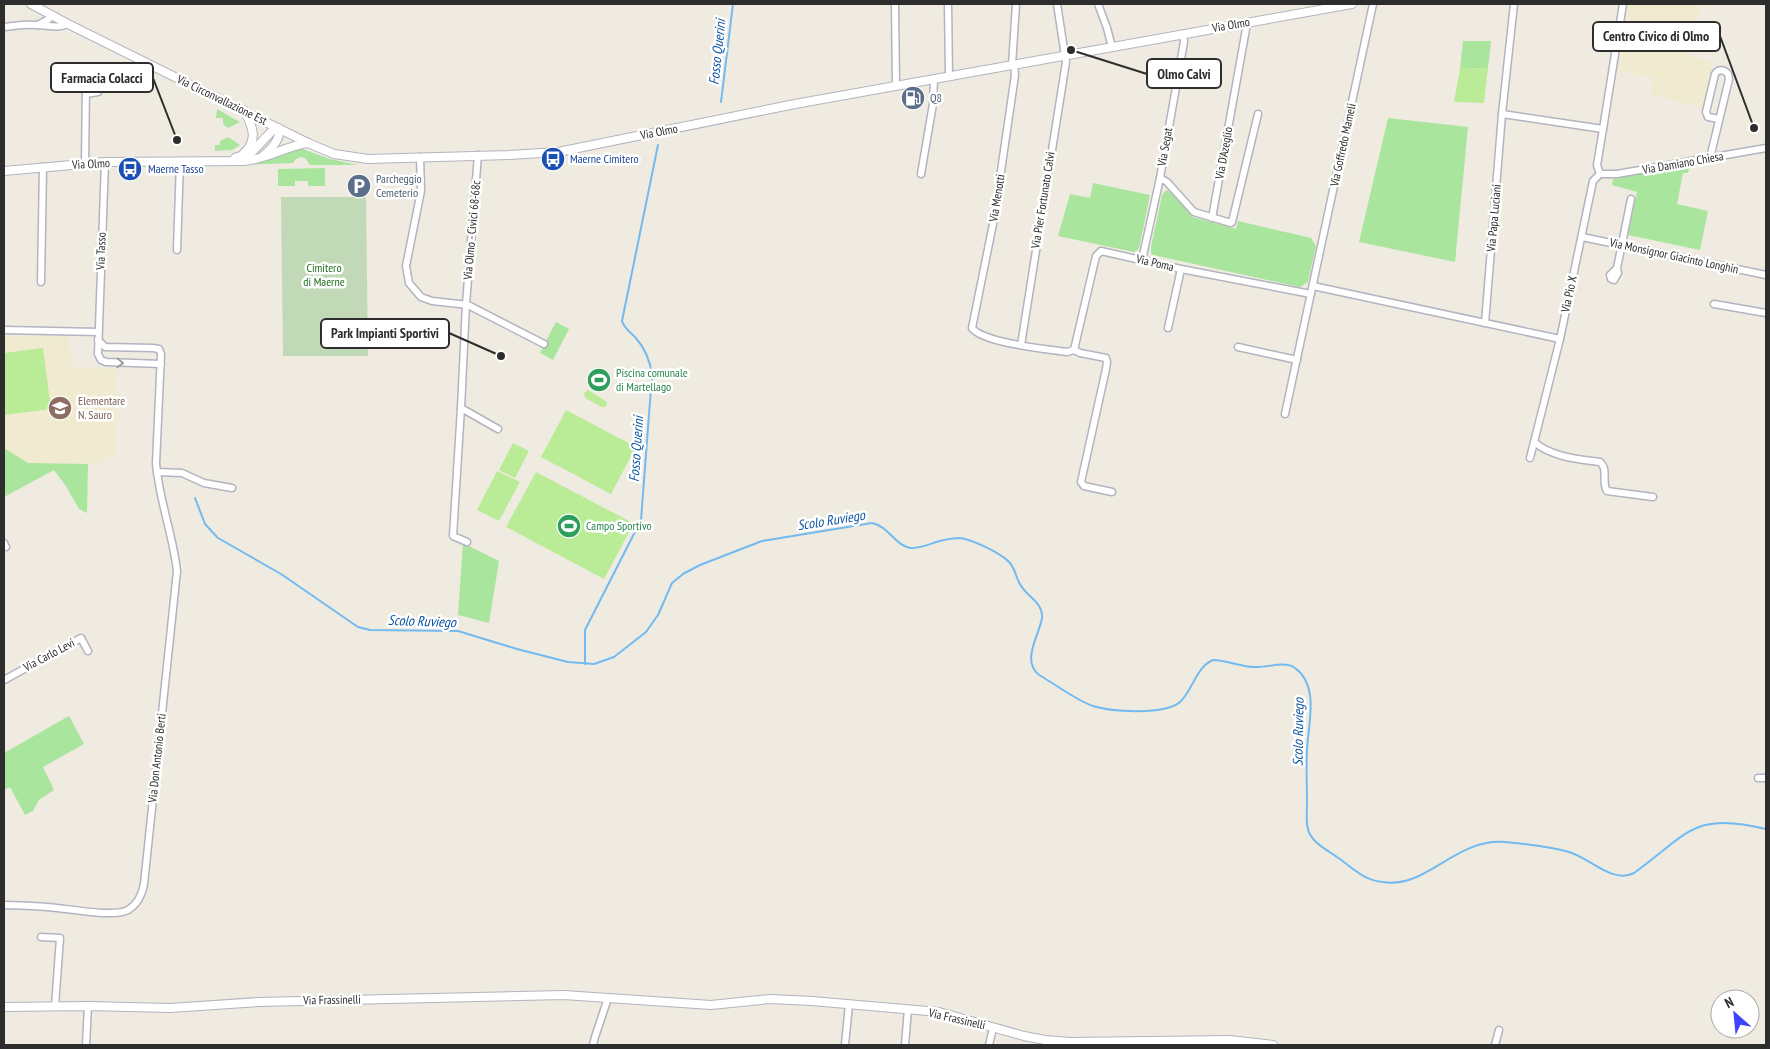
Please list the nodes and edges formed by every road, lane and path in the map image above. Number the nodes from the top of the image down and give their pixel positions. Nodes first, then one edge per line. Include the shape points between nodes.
1 (31, 4) edge
2 (895, 4) edge
3 (948, 4) edge
4 (1016, 4) edge
5 (1057, 4) edge
6 (1098, 4) edge
7 (1350, 4) edge
8 (1373, 4) edge
9 (1514, 4) edge
10 (1623, 4) edge
11 (51, 15) junction
12 (1246, 23) junction
13 (68, 24) junction
14 (38, 25) junction
15 (4, 27) edge
16 (1183, 34) junction
17 (1112, 47) junction
18 (1066, 55) junction
19 (1013, 65) junction
20 (949, 76) junction
21 (934, 79) junction
22 (896, 86) junction
23 (86, 94) dead end
24 (244, 110) junction
25 (1258, 114) dead end
26 (1502, 114) junction
27 (1719, 119) junction
28 (279, 128) junction
29 (1603, 131) junction
30 (308, 143) junction
31 (1766, 148) edge
32 (478, 155) junction
33 (240, 157) junction
34 (420, 157) junction
35 (1710, 158) junction
36 (259, 159) junction
37 (228, 160) junction
38 (180, 161) junction
39 (104, 162) junction
40 (85, 164) junction
41 (43, 167) junction
42 (4, 172) edge
43 (921, 174) dead end
44 (1600, 174) junction
45 (1160, 178) junction
46 (1631, 199) dead end
47 (1212, 218) junction
48 (1582, 237) junction
49 (1622, 245) junction
50 (177, 250) dead end
51 (1142, 260) junction
52 (1617, 268) dead end
53 (1181, 269) junction
54 (1766, 275) edge
55 (41, 282) dead end
56 (1313, 286) junction
57 (1311, 294) junction
58 (466, 304) junction
59 (1714, 304) dead end
60 (1766, 314) edge
61 (1485, 323) junction
62 (1168, 328) dead end
63 (4, 330) edge
64 (98, 332) junction
65 (1560, 339) junction
66 (98, 340) junction
67 (544, 344) dead end
68 (1021, 345) junction
69 (1238, 347) dead end
70 (1074, 350) junction
71 (1297, 360) junction
72 (161, 364) junction
73 (462, 408) junction
74 (1285, 414) dead end
75 (498, 429) dead end
76 (1534, 442) junction
77 (1530, 458) dead end
78 (157, 475) junction
79 (232, 488) dead end
80 (1112, 492) dead end
81 (1654, 497) dead end
82 (467, 542) dead end
83 (88, 651) dead end
84 (4, 680) edge
85 (1758, 778) dead end
86 (1766, 778) edge
87 (4, 905) edge
88 (41, 937) dead end
89 (608, 998) junction
90 (849, 1004) junction
91 (55, 1006) junction
92 (88, 1006) junction
93 (4, 1007) edge
94 (908, 1010) junction
95 (993, 1028) junction
96 (1499, 1030) dead end
97 (86, 1045) edge
98 (593, 1045) edge
99 (845, 1045) edge
100 (904, 1045) edge
101 (989, 1045) edge
102 (1273, 1045) edge
103 (1495, 1045) edge

1 - 11 street, Via Circonvallazione Est
2 - 22 street
3 - 20 street
4 - 19 street, Via Menotti
5 - 18 street
6 - 17 street
7 - 12 street, Via Olmo
8 - 56 street, Via Goffredo Mameli
9 - 26 street, Via Papa Luciani
10 - 29 street
11 - 13 street, Via Circonvallazione Est
11 - 14 street via 50,19
12 - 16 street, Via Olmo
12 - 47 street, Via D'Azeglio
13 - 14 street
13 - 24 street, Via Circonvallazione Est
14 - 15 street
16 - 17 street, Via Olmo
16 - 45 street, Via Segat
17 - 18 street, Via Olmo
18 - 19 street, Via Olmo
18 - 68 street, Via Pier Fortunato Calvi
19 - 20 street, Via Olmo
19 - 68 street, Via Menotti via 1015,75 994,219 972,324 973,330 982,336
20 - 21 street, Via Olmo
21 - 22 street, Via Olmo
21 - 43 street
22 - 32 street, Via Olmo via 558,152
23 - 40 street
24 - 28 street, Via Circonvallazione Est
24 - 33 street via 253,138 251,146
25 - 47 street via 1234,219 1230,223
26 - 29 street
26 - 61 street, Via Papa Luciani
27 - 27 street via 1708,116 1706,112 1715,74 1723,70 1729,79
27 - 35 street
28 - 30 street, Via Olmo
28 - 33 street, Via Olmo via 258,147
28 - 36 street via 276,142
29 - 44 street, Via Pio X via 1597,161
30 - 34 street, Via Olmo via 350,157
30 - 36 street, Via Olmo
31 - 35 street, Via Damiano Chiesa
32 - 34 street, Via Olmo
32 - 58 street, Via Olmo - Civici 68-68c
33 - 37 street, Via Olmo
34 - 58 street via 421,191 406,260 407,278 416,293 426,300
35 - 44 street, Via Damiano Chiesa
36 - 37 street, Via Olmo
37 - 38 street, Via Olmo
38 - 39 street, Via Olmo
38 - 50 street
39 - 40 street, Via Olmo
39 - 64 street, Via Tasso
40 - 41 street, Via Olmo
41 - 42 street, Via Olmo
41 - 55 street
44 - 48 street, Via Pio X via 1593,181
45 - 47 street via 1194,212
45 - 51 street, Via Segat
46 - 49 street
48 - 49 street, Via Monsignor Giacinto Longhin
48 - 65 street, Via Pio X
49 - 52 street
49 - 54 street, Via Monsignor Giacinto Longhin
51 - 53 street, Via Poma
51 - 70 street, Via Poma via 1106,252 1096,256
53 - 57 street, Via Poma
53 - 62 street
56 - 57 street, Via Goffredo Mameli
56 - 61 street
57 - 71 street, Via Goffredo Mameli
58 - 67 street
58 - 73 street, Via Olmo - Civici 68-68c
59 - 60 street
61 - 65 street
63 - 64 street
64 - 66 street, Via Tasso
65 - 76 street, Via Pio X
66 - 72 street via 105,346 158,349
66 -> 72 street, Via Tasso via 98,354 106,362
68 - 70 street via 1067,352
69 - 71 street
70 - 80 street via 1107,360 1081,482 1084,486
71 - 74 street, Via Goffredo Mameli
72 - 78 street
73 - 75 street
73 - 82 street, Via Olmo - Civici 68-68c via 453,536
76 - 77 street, Via Pio X
76 - 81 street via 1554,453 1603,464 1607,491
78 - 79 street via 182,474 204,483
78 - 87 street, Via Don Antonio Berti via 177,571 142,893 127,911 115,914
83 - 84 street, Via Carlo Levi via 81,638
85 - 86 street
88 - 91 street via 60,938
89 - 90 street, Via Frassinelli via 711,1005 770,999
89 - 92 street, Via Frassinelli via 564,995 258,1002 170,1008
89 - 98 street
90 - 94 street, Via Frassinelli
90 - 99 street
91 - 92 street, Via Frassinelli
91 - 93 street, Via Frassinelli
92 - 97 street
94 - 95 street, Via Frassinelli via 939,1012
94 - 100 street
95 - 101 street
95 - 102 street, Via Frassinelli via 1062,1042 1229,1040
96 - 103 street

